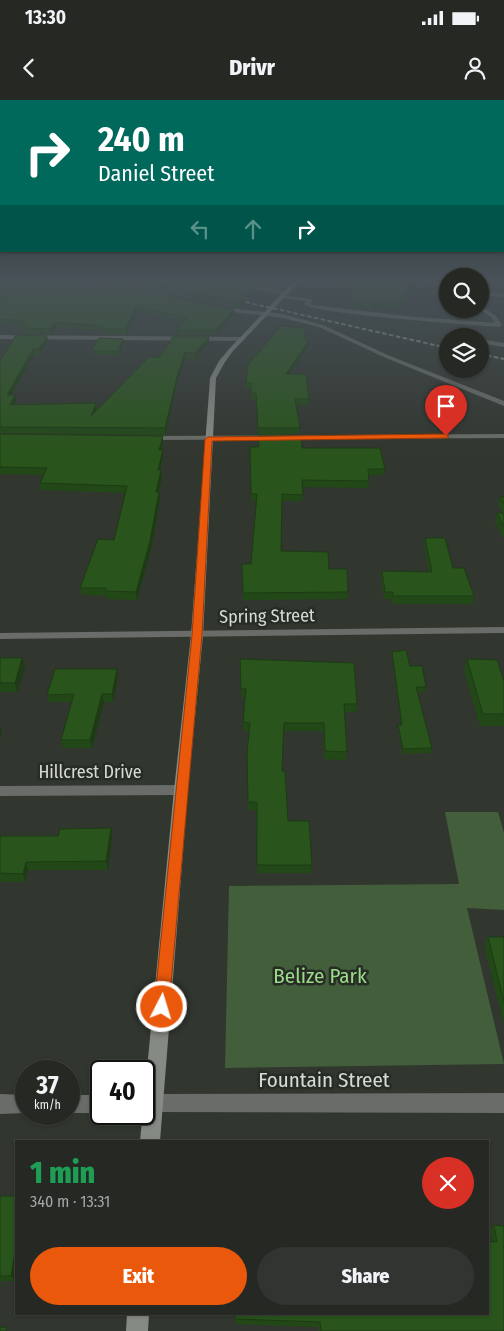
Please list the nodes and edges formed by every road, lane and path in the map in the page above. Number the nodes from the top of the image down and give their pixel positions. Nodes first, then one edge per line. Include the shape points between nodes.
1 (54, 337) edge
2 (346, 337) edge
3 (242, 339) joint
4 (489, 342) edge
5 (504, 345) edge
6 (504, 404) edge
7 (504, 436) edge
8 (143, 438) edge
9 (208, 439) junction
10 (504, 630) edge
11 (197, 635) junction
12 (0, 636) edge
13 (181, 790) junction
14 (0, 791) edge
15 (153, 1060) edge
16 (504, 1103) edge
17 (0, 1104) edge
18 (15, 1104) edge
19 (155, 1104) edge
20 (149, 1125) edge
21 (150, 1140) edge
22 (138, 1315) edge
23 (137, 1331) edge

1 - 3 street
2 - 6 street
3 - 9 street via 213,378
4 - 5 street
7 - 9 street
8 - 9 street
9 - 11 street
10 - 11 street, Spring Street
11 - 12 street, Spring Street
11 - 13 street
13 - 14 street, Hillcrest Drive
13 - 15 street
16 - 19 street, Fountain Street
17 - 18 street
20 - 21 street
22 - 23 street

